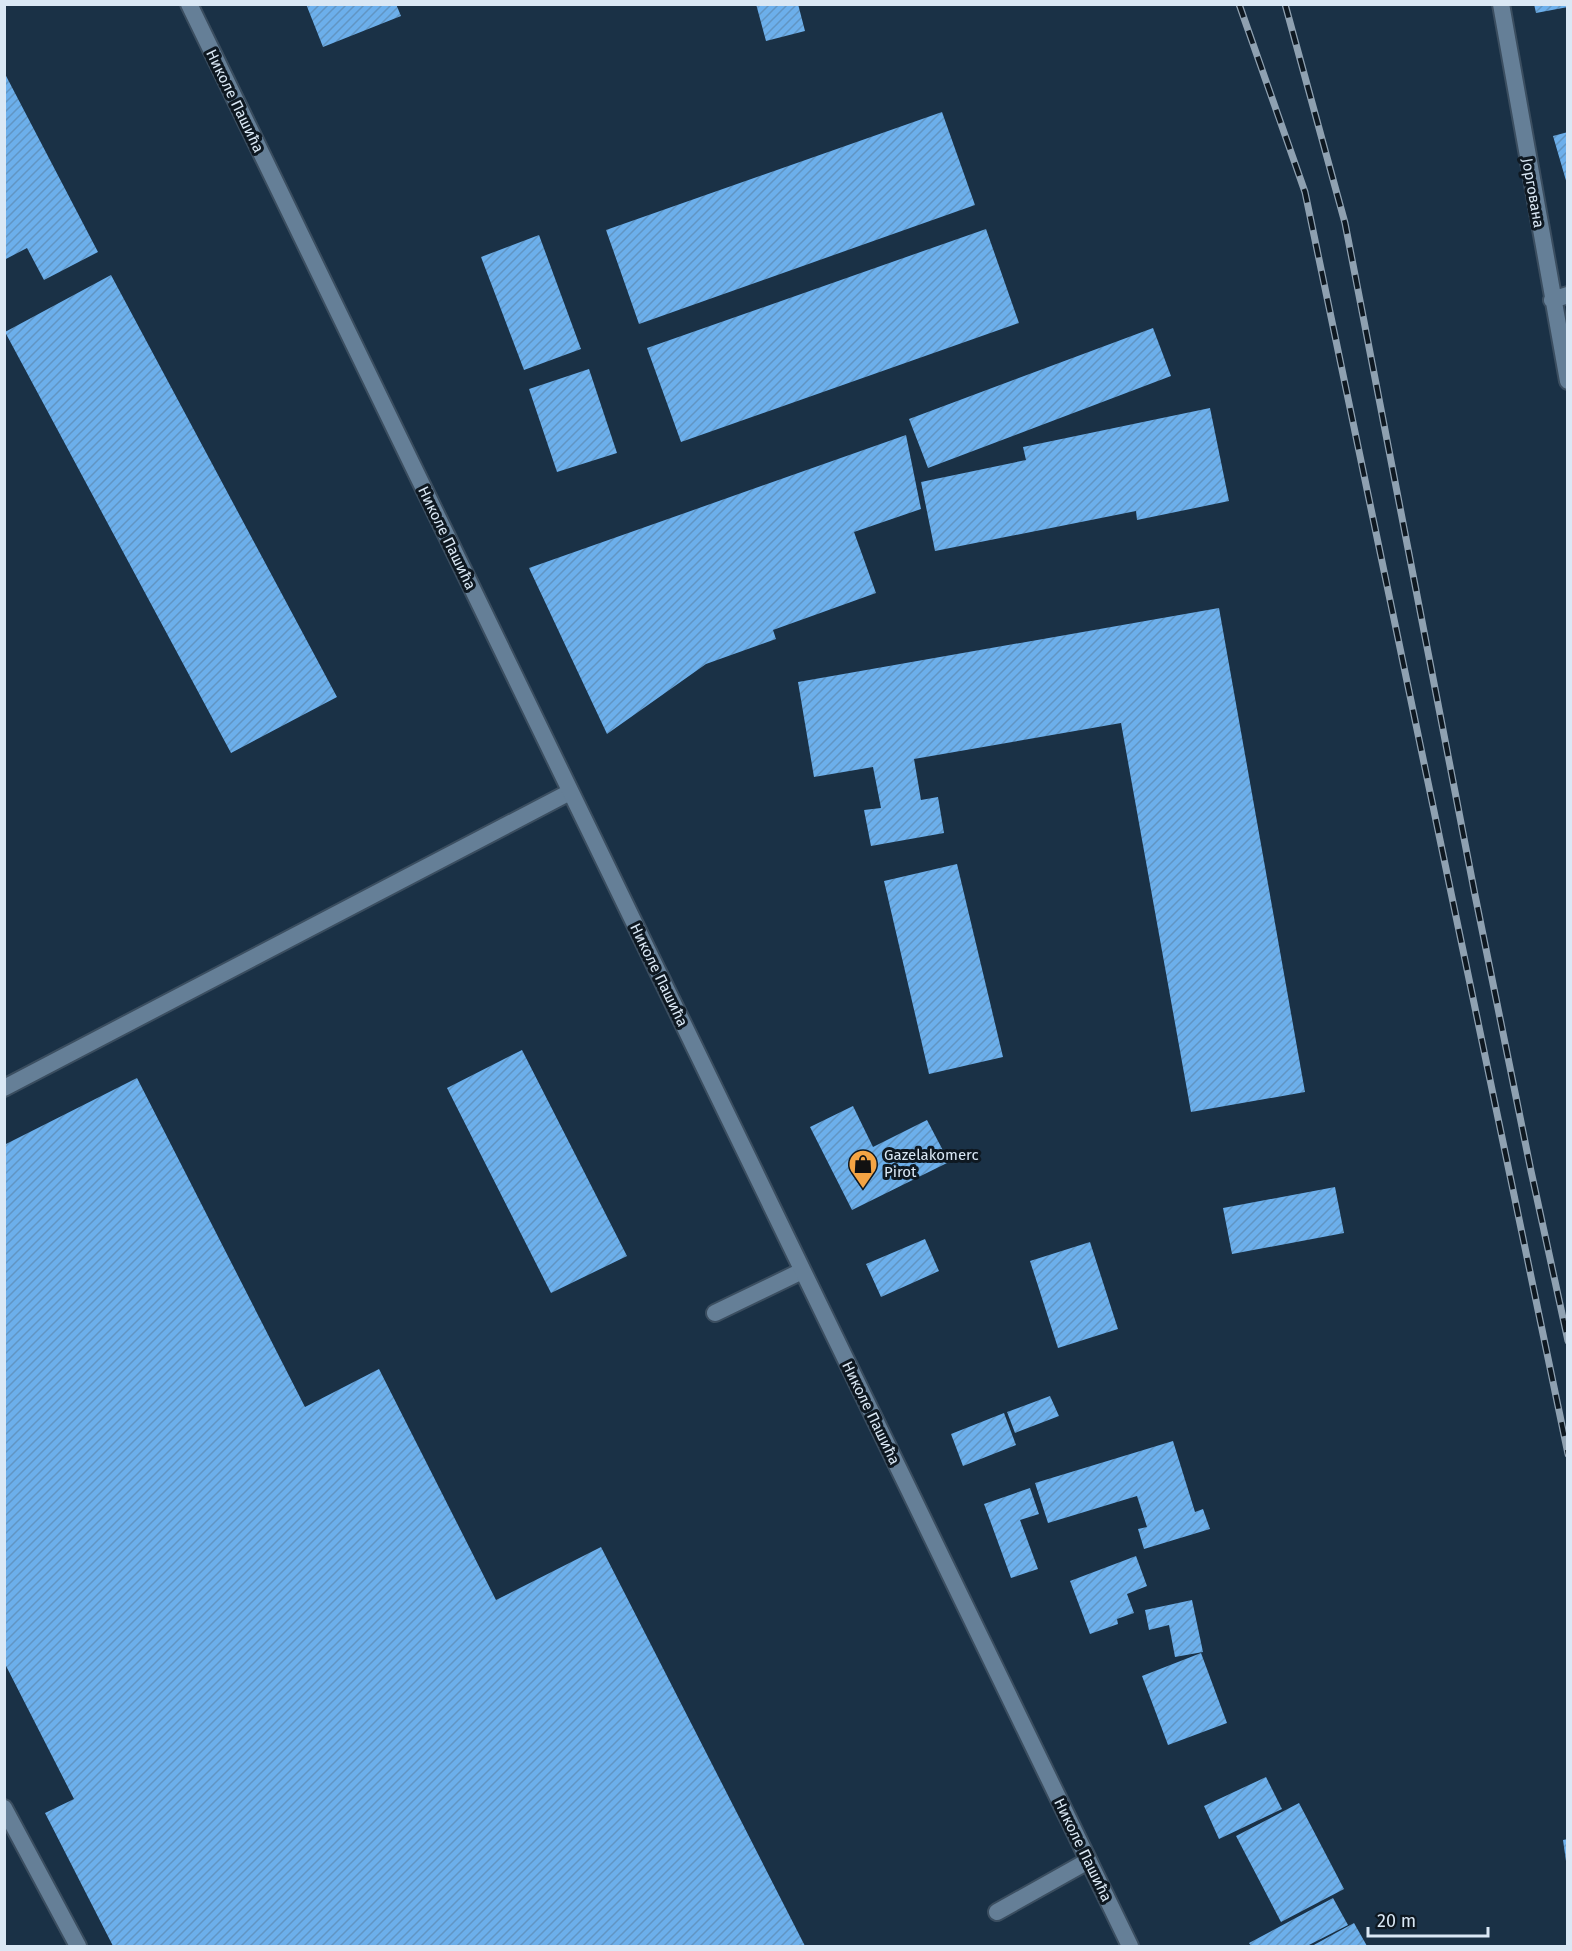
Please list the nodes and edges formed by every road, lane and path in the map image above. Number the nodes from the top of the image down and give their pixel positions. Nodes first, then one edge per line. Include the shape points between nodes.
1 (189, 4) edge
2 (1501, 4) edge
3 (1560, 298) edge
4 (1568, 381) edge
5 (570, 792) junction
6 (4, 1088) edge
7 (802, 1270) junction
8 (715, 1313) dead end
9 (4, 1809) edge
10 (1088, 1861) junction
11 (997, 1912) dead end
12 (78, 1947) edge
13 (1130, 1947) edge

1 - 5 main road, Николе Пашића
2 - 3 main road, Јоргована
3 - 4 main road, Јоргована
5 - 6 main road
5 - 7 main road, Николе Пашића
7 - 8 main road
7 - 10 main road, Николе Пашића
9 - 12 main road
10 - 11 main road
10 - 13 main road, Николе Пашића

